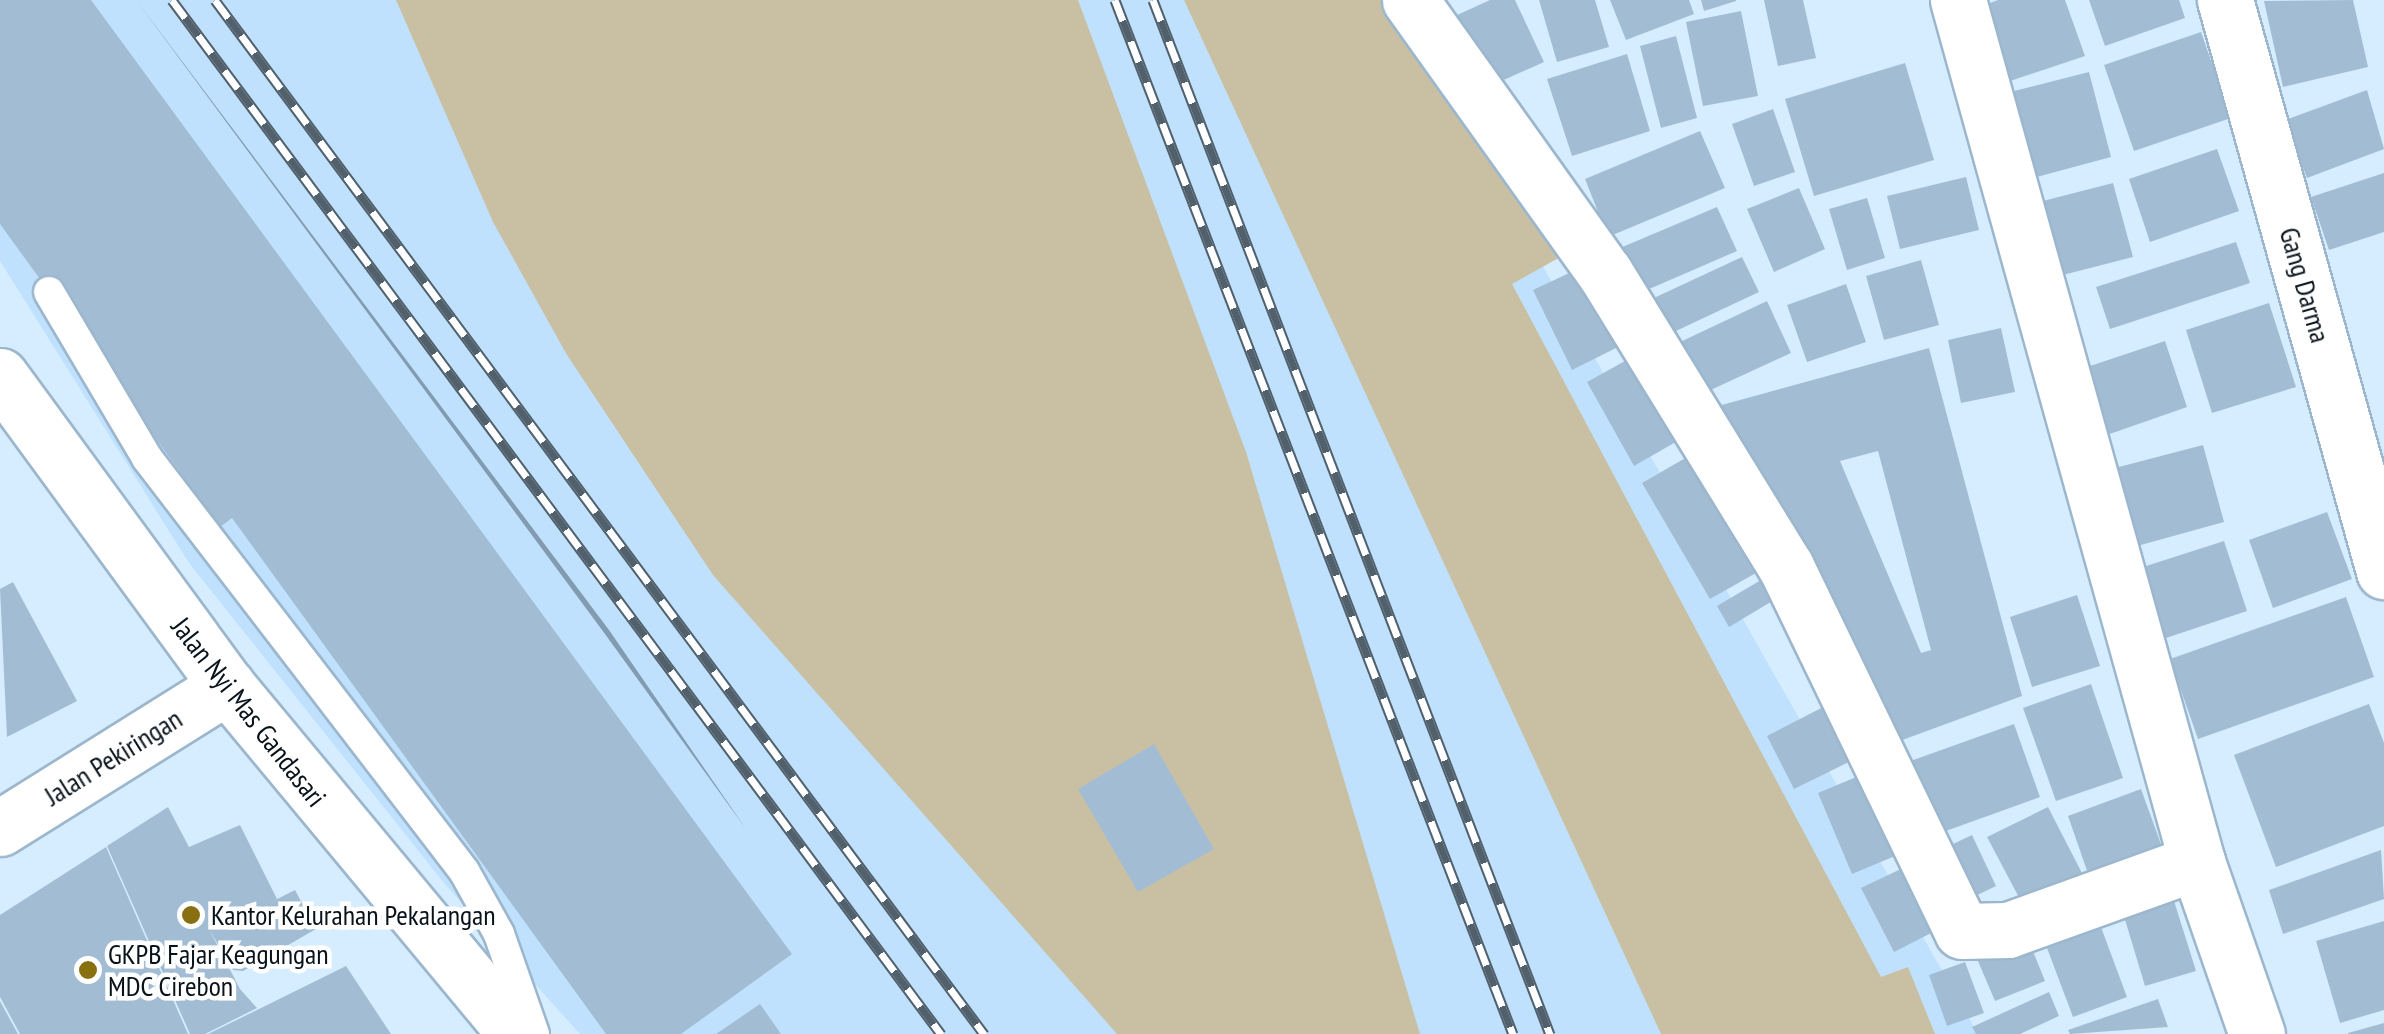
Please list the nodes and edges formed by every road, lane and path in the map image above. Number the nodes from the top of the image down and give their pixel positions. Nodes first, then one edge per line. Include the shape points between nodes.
1 (1958, 0) edge
2 (2226, 0) edge
3 (1423, 3) edge
4 (49, 292) dead end
5 (0, 376) edge
6 (2384, 570) edge
7 (227, 686) junction
8 (0, 828) edge
9 (2196, 862) junction
10 (516, 1034) edge
11 (534, 1034) edge
12 (2257, 1034) edge

1 - 9 street
2 - 6 street, Gang Darma
3 - 9 street via 1605,273 1786,567 1962,931 2008,930
4 - 11 lane via 146,458 464,871 498,934
5 - 7 street, Jalan Nyi Mas Gandasari
7 - 8 street, Jalan Pekiringan
7 - 10 street, Jalan Nyi Mas Gandasari
9 - 12 street

